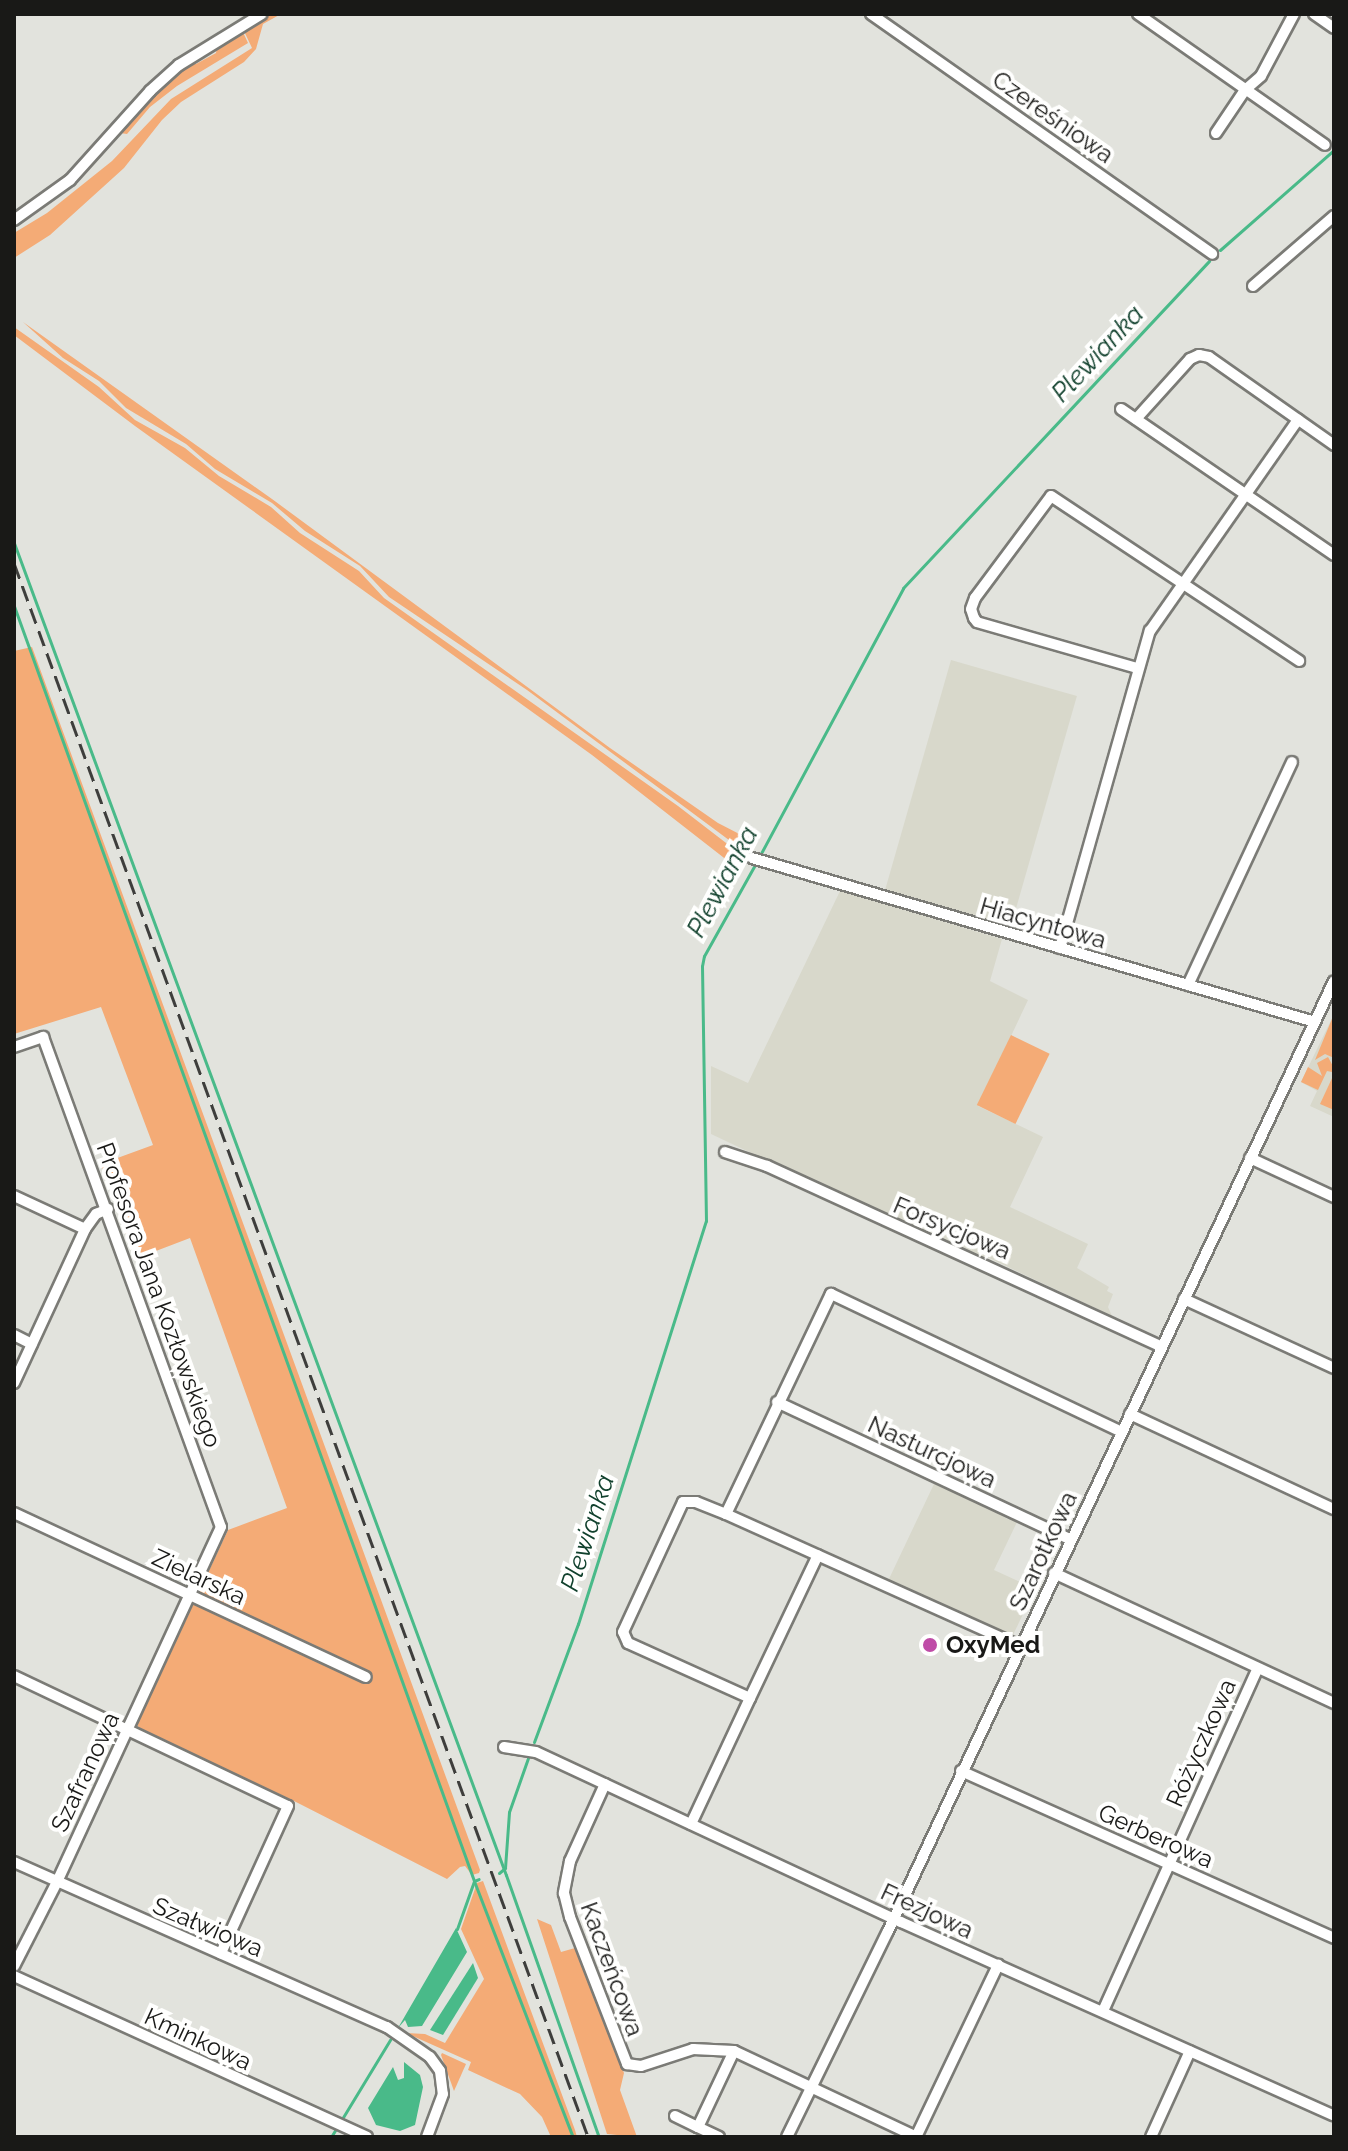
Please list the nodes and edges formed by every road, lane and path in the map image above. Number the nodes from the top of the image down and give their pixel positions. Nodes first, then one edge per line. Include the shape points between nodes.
1 (262, 14) edge
2 (871, 14) edge
3 (1138, 14) edge
4 (1294, 14) edge
5 (1314, 14) edge
6 (1334, 28) edge
7 (1245, 90) junction
8 (1216, 133) dead end
9 (1325, 145) dead end
10 (1334, 216) edge
11 (14, 220) edge
12 (1212, 254) dead end
13 (1253, 286) dead end
14 (1121, 409) dead end
15 (1136, 419) junction
16 (1298, 420) junction
17 (1334, 445) edge
18 (1246, 494) junction
19 (1334, 555) edge
20 (1182, 582) junction
21 (1299, 661) dead end
22 (1137, 668) junction
23 (1292, 762) dead end
24 (756, 860) dead end
25 (1060, 948) junction
26 (1334, 981) edge
27 (1188, 985) junction
28 (1315, 1022) junction
29 (14, 1047) edge
30 (725, 1152) dead end
31 (1250, 1158) junction
32 (14, 1196) edge
33 (1334, 1197) edge
34 (108, 1209) junction
35 (85, 1229) junction
36 (1184, 1299) junction
37 (14, 1335) edge
38 (32, 1344) junction
39 (1161, 1346) junction
40 (1334, 1368) edge
41 (14, 1383) edge
42 (777, 1402) junction
43 (1130, 1414) junction
44 (1121, 1432) junction
45 (1334, 1509) edge
46 (14, 1513) edge
47 (726, 1514) junction
48 (1070, 1539) junction
49 (818, 1555) junction
50 (1054, 1573) junction
51 (189, 1593) junction
52 (1020, 1646) junction
53 (1258, 1668) junction
54 (14, 1676) edge
55 (366, 1677) dead end
56 (750, 1698) junction
57 (1334, 1703) edge
58 (128, 1728) junction
59 (504, 1747) dead end
60 (961, 1771) junction
61 (605, 1784) junction
62 (691, 1824) junction
63 (14, 1862) edge
64 (1168, 1864) junction
65 (57, 1882) junction
66 (893, 1918) junction
67 (1334, 1938) edge
68 (221, 1953) junction
69 (998, 1965) junction
70 (14, 1966) edge
71 (14, 1976) edge
72 (1103, 2011) junction
73 (734, 2051) junction
74 (1190, 2051) junction
75 (811, 2087) junction
76 (675, 2116) dead end
77 (1334, 2116) edge
78 (698, 2127) junction
79 (367, 2137) edge
80 (427, 2137) edge
81 (719, 2137) edge
82 (787, 2137) edge
83 (917, 2137) edge
84 (1151, 2137) edge

1 - 11 street via 179,65 85,167
2 - 12 street, Czereśniowa
3 - 7 street
4 - 7 street via 1261,76
5 - 6 street
7 - 8 street
7 - 9 street
10 - 13 street
14 - 15 street
15 - 16 street via 1199,355
15 - 18 street
16 - 17 street
16 - 18 street
18 - 19 street
18 - 20 street
20 - 21 street
20 - 22 street via 1150,631
20 - 22 street via 1053,495 973,603 977,622
22 - 25 street
23 - 27 street
24 - 25 street, Hiacyntowa
25 - 27 street, Hiacyntowa
26 - 28 street, Szarotkowa
27 - 28 street, Hiacyntowa
28 - 31 street, Szarotkowa
29 - 34 street, Profesora Jana Kozłowskiego via 43,1037
30 - 39 street, Forsycjowa via 767,1166
31 - 33 street
31 - 36 street, Szarotkowa
32 - 35 street
34 - 35 street via 96,1214
34 - 51 street, Profesora Jana Kozłowskiego via 221,1527
35 - 38 street
36 - 39 street, Szarotkowa
36 - 40 street
37 - 38 street
38 - 41 street
39 - 43 street, Szarotkowa
42 - 44 street via 831,1294
42 - 47 street
42 - 48 street, Nasturcjowa
43 - 44 street, Szarotkowa
43 - 45 street
44 - 48 street, Szarotkowa
46 - 51 street, Zielarska
47 - 49 street
47 - 56 street via 683,1502 623,1632 628,1643
48 - 50 street, Szarotkowa
49 - 52 street
49 - 56 street
50 - 52 street, Szarotkowa
50 - 53 street
51 - 55 street, Zielarska
51 - 58 street, Szafranowa
52 - 60 street, Szarotkowa
53 - 57 street
53 - 64 street, Różyczkowa
54 - 58 street
56 - 62 street
58 - 65 street, Szafranowa
58 - 68 street via 288,1806
59 - 61 street, Frezjowa via 530,1749
60 - 64 street, Gerberowa
60 - 66 street, Szarotkowa
61 - 62 street, Frezjowa
61 - 73 street, Kaczeńcowa via 570,1861 564,1893 623,2058 633,2066 693,2049
62 - 66 street, Frezjowa
63 - 65 street, Szałwiowa
64 - 67 street, Gerberowa
64 - 72 street, Różyczkowa
65 - 68 street, Szałwiowa
65 - 70 street, Szafranowa
66 - 69 street, Frezjowa
66 - 75 street, Szarotkowa
68 - 80 street, Szałwiowa via 387,2027 430,2057 440,2071 443,2094
69 - 72 street, Frezjowa
69 - 83 street
71 - 79 street, Kminkowa
72 - 74 street, Frezjowa
73 - 75 street, Kaczeńcowa
73 - 78 street
74 - 77 street, Frezjowa
74 - 84 street
75 - 82 street, Szarotkowa
75 - 83 street, Kaczeńcowa
76 - 78 street
78 - 81 street

